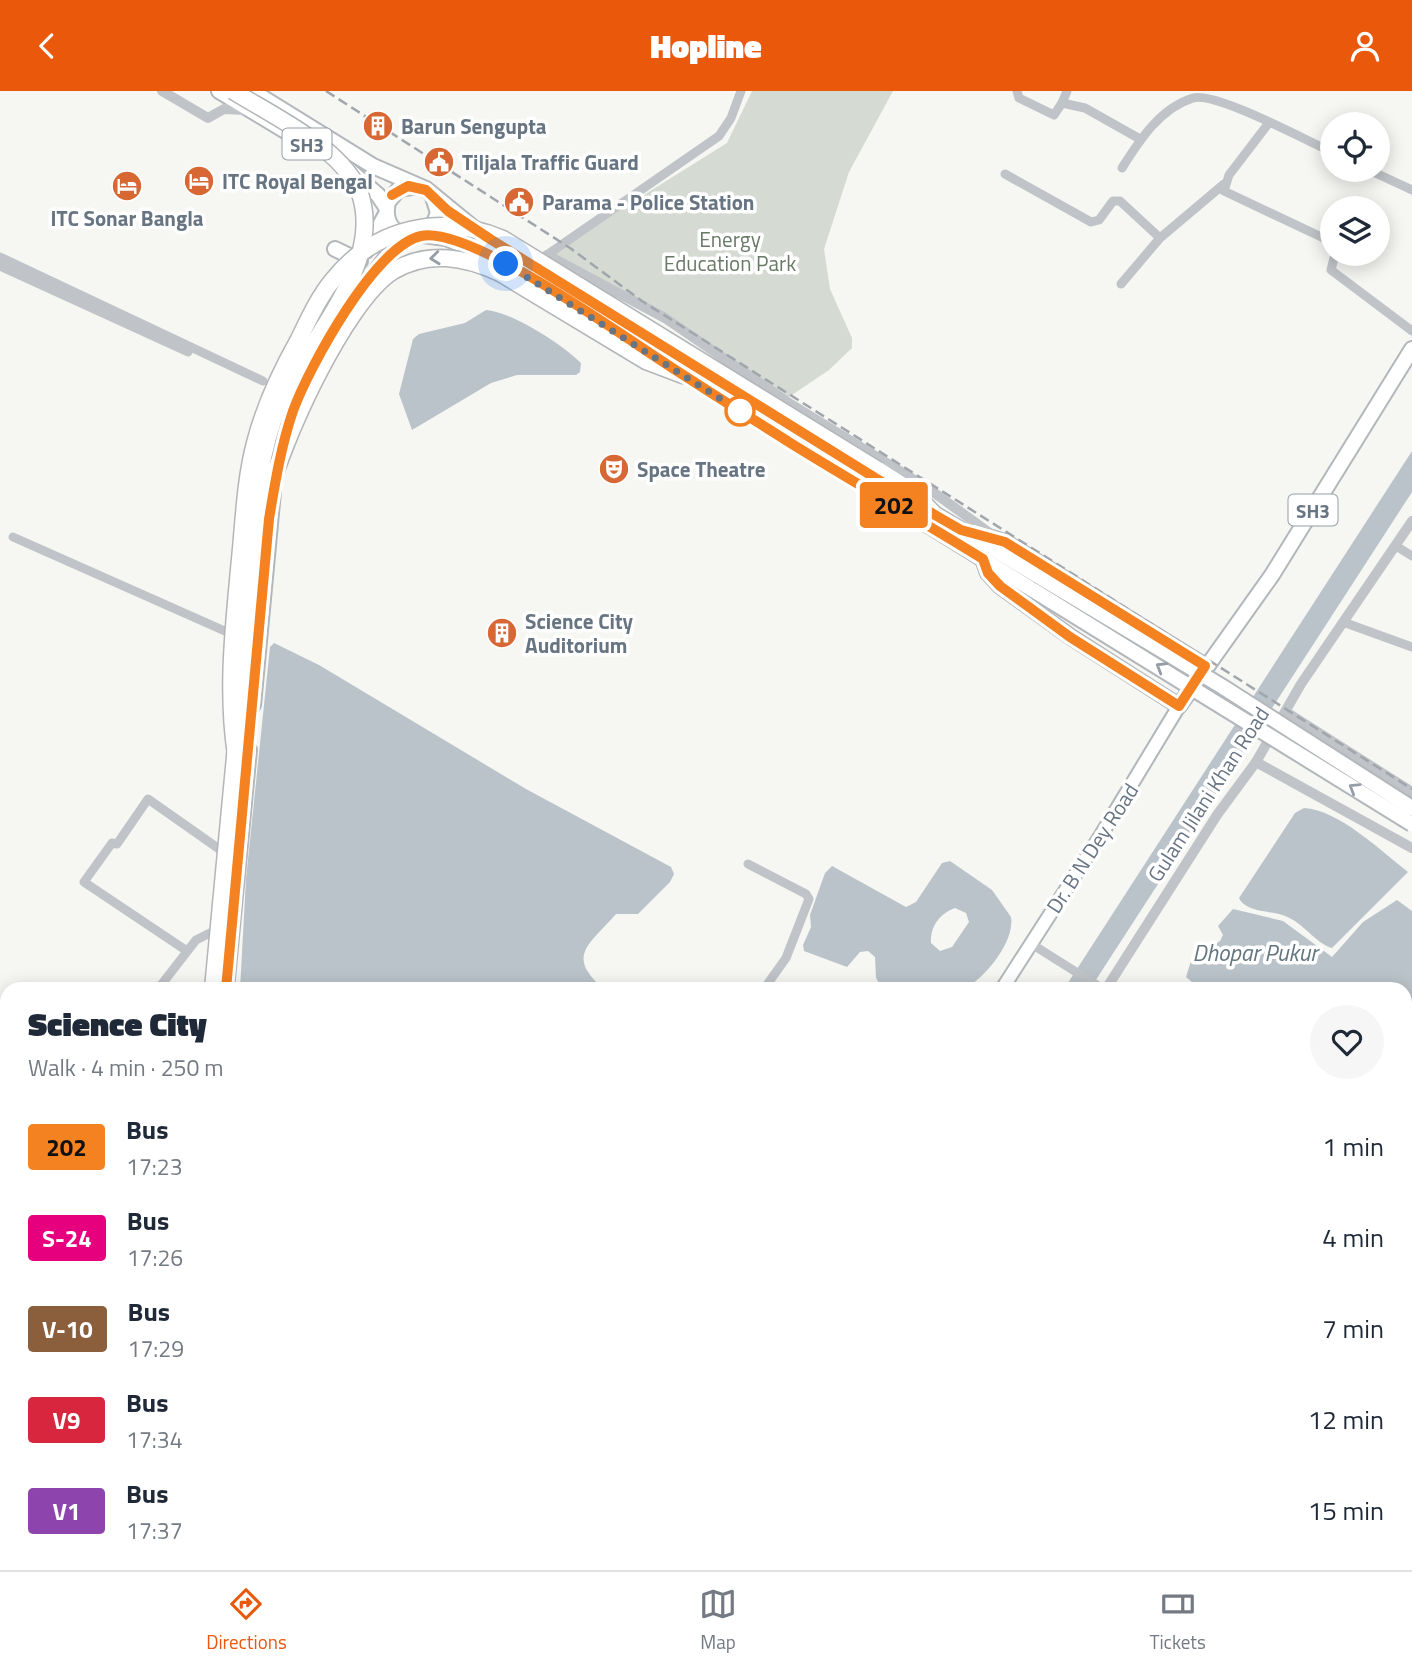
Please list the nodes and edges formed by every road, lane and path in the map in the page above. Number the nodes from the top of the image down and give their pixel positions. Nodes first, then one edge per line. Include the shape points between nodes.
1 (162, 91) edge
2 (219, 91) edge
3 (233, 91) edge
4 (242, 91) edge
5 (252, 91) edge
6 (741, 91) edge
7 (1017, 91) edge
8 (1067, 91) edge
9 (1191, 94) edge
10 (1223, 95) edge
11 (1062, 103) junction
12 (249, 110) junction
13 (1268, 124) junction
14 (1140, 139) junction
15 (1320, 147) edge
16 (1122, 168) dead end
17 (1005, 174) dead end
18 (1390, 180) edge
19 (1224, 184) junction
20 (417, 186) junction
21 (1412, 190) edge
22 (433, 196) junction
23 (386, 211) junction
24 (419, 237) junction
25 (1320, 237) edge
26 (1160, 238) junction
27 (335, 249) dead end
28 (547, 255) junction
29 (0, 257) edge
30 (360, 261) junction
31 (531, 265) junction
32 (0, 266) edge
33 (1332, 266) edge
34 (1121, 284) dead end
35 (1412, 331) edge
36 (1412, 349) edge
37 (683, 375) junction
38 (266, 504) junction
39 (935, 515) junction
40 (1412, 521) edge
41 (961, 530) junction
42 (13, 537) dead end
43 (996, 538) junction
44 (1396, 546) junction
45 (1412, 556) edge
46 (983, 559) junction
47 (1035, 583) junction
48 (1343, 622) junction
49 (227, 632) dead end
50 (1412, 647) edge
51 (1205, 666) junction
52 (1179, 706) junction
53 (1286, 712) junction
54 (236, 755) junction
55 (1256, 762) junction
56 (1412, 792) edge
57 (1412, 808) edge
58 (1412, 824) edge
59 (1412, 848) edge
60 (222, 851) junction
61 (748, 864) dead end
62 (215, 928) junction
63 (232, 929) junction
64 (1030, 943) junction
65 (187, 951) junction
66 (163, 982) edge
67 (212, 982) edge
68 (213, 982) edge
69 (226, 982) edge
70 (226, 982) edge
71 (769, 982) edge
72 (1006, 982) edge
73 (1092, 982) edge
74 (1106, 982) edge

1 - 12 street via 208,118 231,108
2 - 12 main road, SH3
3 - 54 highway, bridge via 311,139 341,164 357,186 366,221 362,255 351,281 305,354 271,425 254,527
4 - 38 highway, bridge via 328,143 345,159 365,187 373,216 373,243 361,278 308,366 285,415
5 - 20 main road, SH3 via 373,166
6 - 28 street via 732,118 719,137
7 - 11 street via 1019,98 1054,115
8 - 11 street
9 - 10 street
9 - 14 street
10 - 13 street
11 - 14 street via 1085,108
12 - 23 main road, SH3 via 348,169 378,195
13 - 15 street
13 - 19 street
14 - 16 street
17 - 26 street via 1091,222 1098,220 1109,203 1120,201
18 - 21 street
19 - 25 street via 1230,196
19 - 26 street
20 - 22 main road, SH3
20 - 23 main road via 399,189
22 - 24 main road via 438,213 431,230
22 - 31 main road, SH3 via 448,211
23 - 24 main road, SH3 via 393,229 407,237
23 - 30 main road
24 - 37 main road, SH3 via 446,238 506,264
24 - 63 main road via 390,252 363,286 301,391 286,435 269,519
26 - 34 street
27 - 30 main road
28 - 31 street
28 - 43 street via 665,318 789,403 929,489
29 - 32 street via 263,381 255,382
30 - 60 main road via 282,386 263,440 240,616
31 - 39 main road, SH3
33 - 35 street
36 - 51 main road, SH3 via 1272,575
37 -> 38 highway, bridge via 646,361 488,267 445,257 413,262 377,284 351,320 297,415
37 - 46 main road, SH3
38 - 69 highway, bridge
39 - 41 main road, SH3
39 - 54 highway, bridge via 914,493 503,239 447,225 395,234 354,257 330,283 278,381 255,442 247,482 229,683
40 - 44 street, Gulam Jilani Khan Road
41 - 43 main road, SH3
41 - 47 main road
42 - 49 street
43 - 51 main road, SH3
44 - 45 street
44 - 48 street, Gulam Jilani Khan Road
46 - 47 main road
46 - 52 main road, SH3 via 1000,586
47 - 57 main road, bridge via 1223,687
58 -> 47 main road, bridge
48 - 50 street
48 - 53 street, Gulam Jilani Khan Road
51 - 52 main road, SH3
52 - 64 main road, Dr. B N Dey Road
53 - 55 street, Gulam Jilani Khan Road
53 - 56 street
54 - 68 highway, bridge
55 - 59 street
55 - 74 street, Gulam Jilani Khan Road
60 - 62 main road
60 - 65 street via 148,799 84,882
61 - 71 street via 809,899 786,958
62 - 63 street
62 - 65 street
62 - 67 main road
63 - 70 main road
64 - 72 main road, Dr. B N Dey Road
64 - 73 street
65 - 66 street

